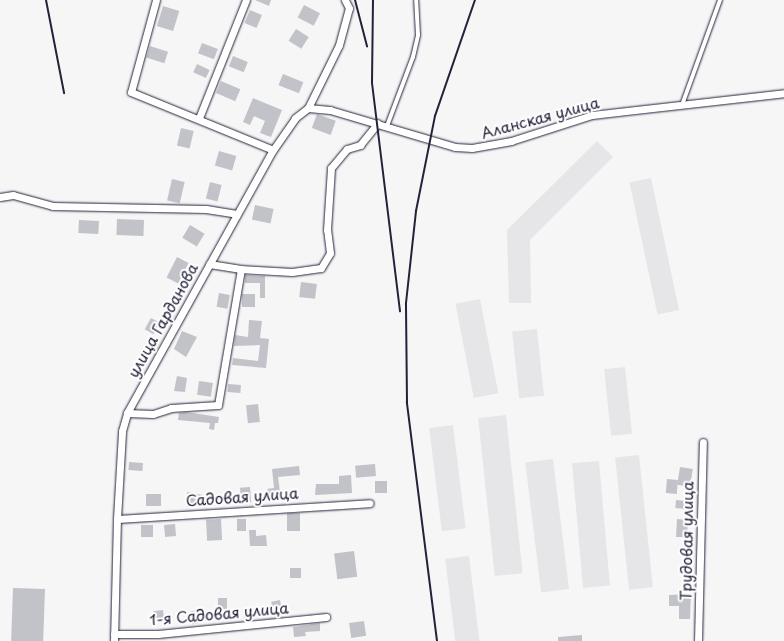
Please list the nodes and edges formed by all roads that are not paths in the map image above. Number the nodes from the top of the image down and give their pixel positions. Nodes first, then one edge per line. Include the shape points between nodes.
1 (156, 0) edge
2 (246, 0) edge
3 (345, 0) edge
4 (416, 0) edge
5 (720, 0) edge
6 (784, 93) edge
7 (682, 105) junction
8 (308, 108) junction
9 (200, 118) junction
10 (378, 123) junction
11 (387, 126) junction
12 (273, 150) junction
13 (0, 197) edge
14 (237, 214) junction
15 (210, 264) junction
16 (238, 268) junction
17 (127, 413) junction
18 (703, 442) dead end
19 (369, 503) dead end
20 (117, 519) junction
21 (326, 617) dead end
22 (114, 637) edge
23 (698, 641) edge

1 - 9 street via 130,92
2 - 9 street
3 - 8 street, улица Гарданова via 349,8 339,45
4 - 11 lane via 418,35 413,57
5 - 7 lane
6 - 7 street, Аланская улица
7 - 11 street, Аланская улица via 592,115 511,141 472,148
8 - 10 street, Аланская улица via 330,110
8 - 12 street, улица Гарданова via 295,118
9 - 12 street
10 - 11 street, Аланская улица
10 - 16 street via 360,145 347,149 331,168 327,230 330,253 321,268 292,272
12 - 14 street, улица Гарданова
13 - 14 street via 13,195 53,206 206,209
14 - 15 street, улица Гарданова
15 - 16 street
15 - 17 street, улица Гарданова
16 - 17 street via 242,269 218,405 171,408 153,414
17 - 20 street, улица Гарданова via 122,431
18 - 23 street, Трудовая улица
19 - 20 street, Садовая улица
20 - 22 street, улица Гарданова
21 - 22 street, 1-я Садовая улица

